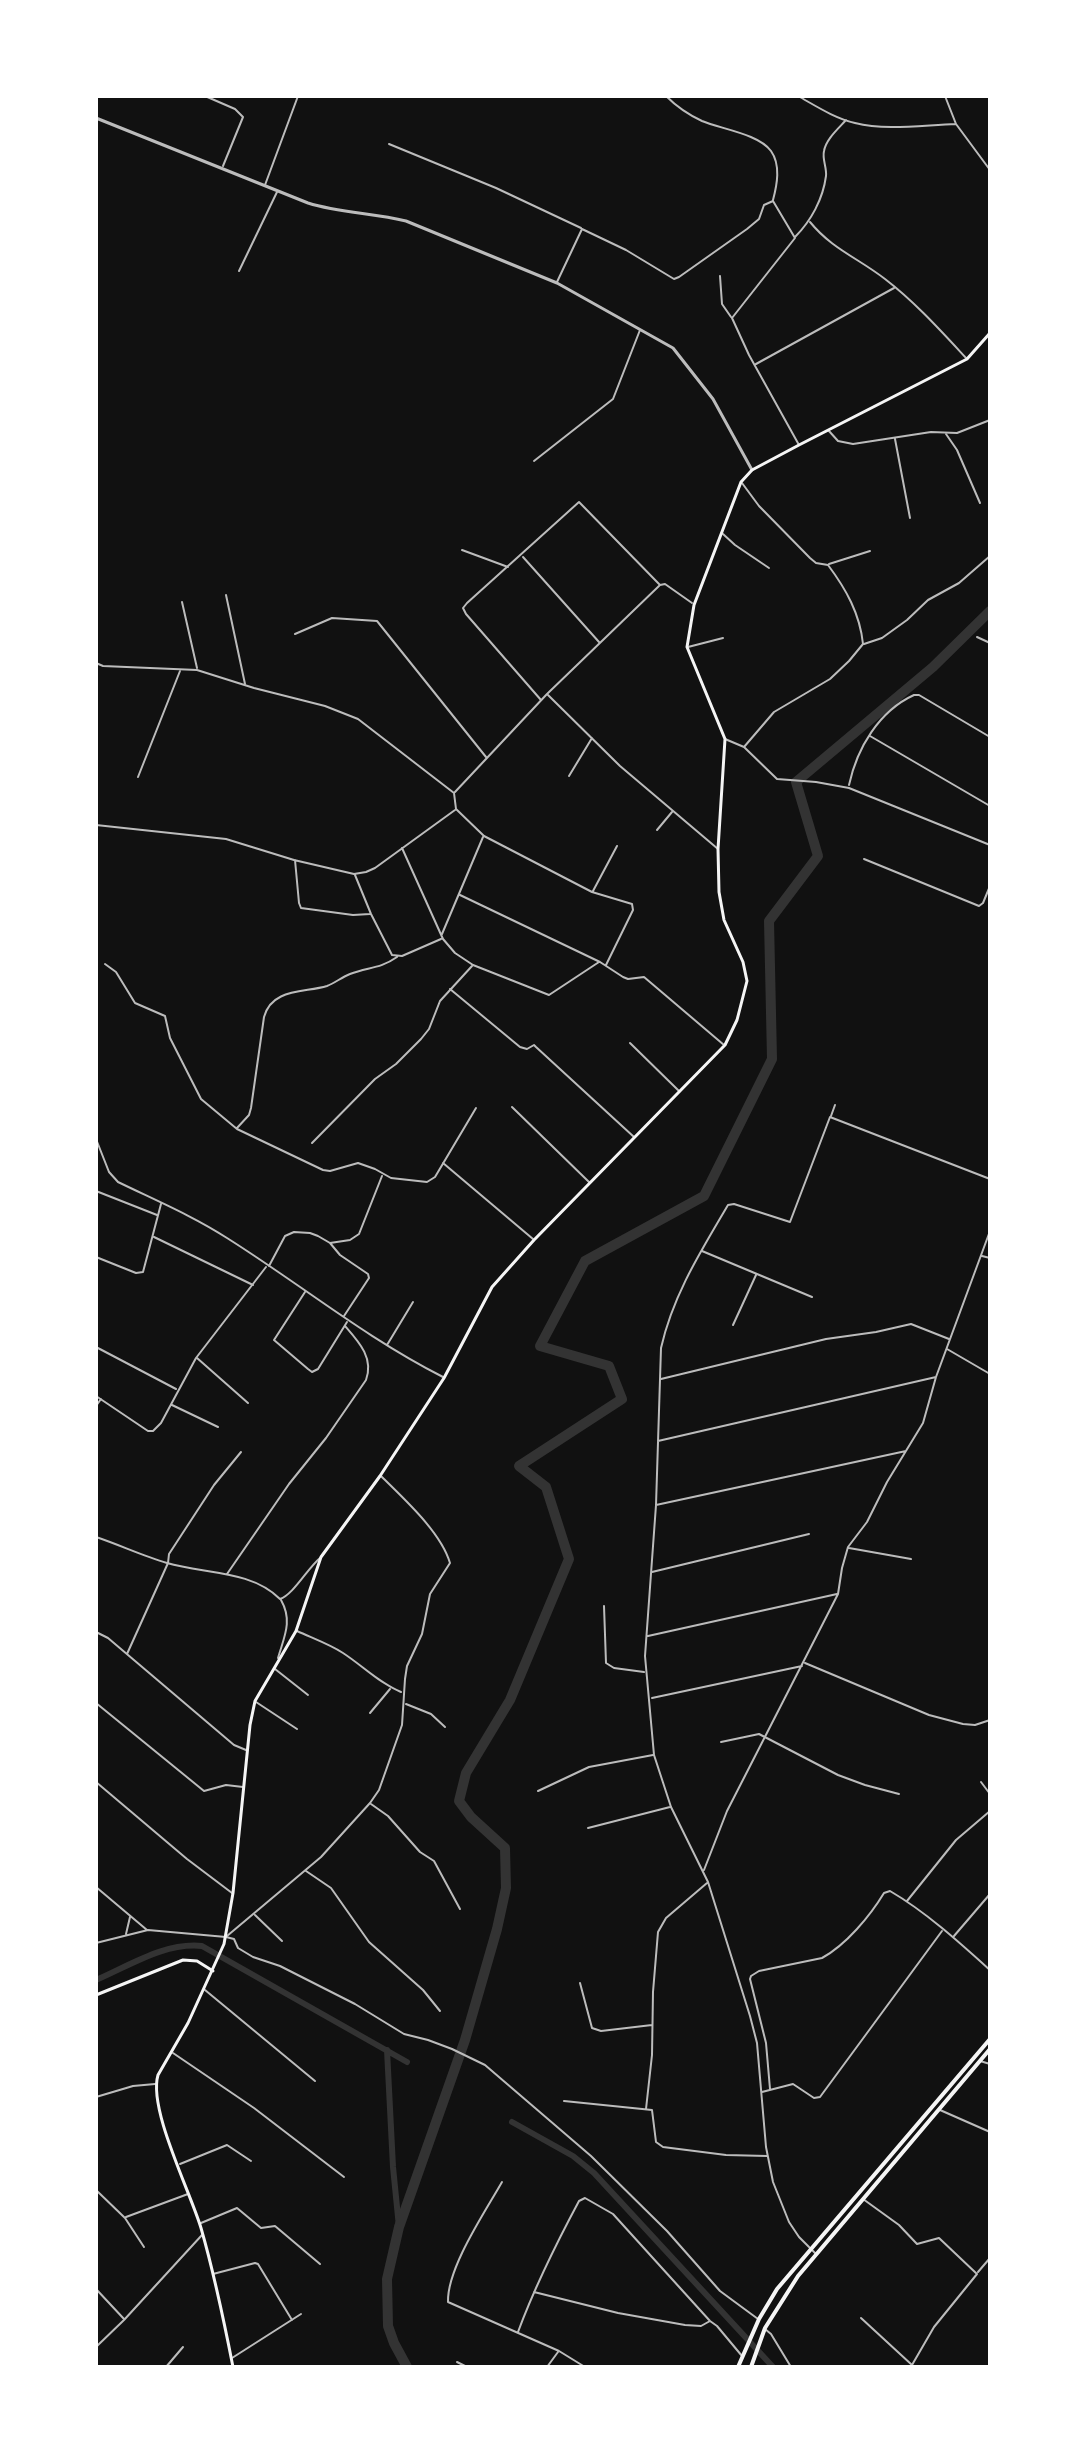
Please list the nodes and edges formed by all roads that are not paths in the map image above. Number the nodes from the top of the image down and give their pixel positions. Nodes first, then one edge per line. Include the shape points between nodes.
1 (205, 96) edge
2 (298, 96) edge
3 (666, 96) edge
4 (798, 96) edge
5 (945, 96) edge
6 (96, 118) edge
7 (846, 120) junction
8 (956, 124) junction
9 (389, 144) dead end
10 (222, 169) junction
11 (990, 170) edge
12 (265, 186) junction
13 (277, 191) junction
14 (773, 201) junction
15 (810, 222) junction
16 (582, 229) junction
17 (795, 238) junction
18 (239, 271) dead end
19 (720, 276) dead end
20 (557, 283) junction
21 (895, 287) junction
22 (732, 318) junction
23 (640, 329) junction
24 (990, 333) edge
25 (967, 359) junction
26 (755, 365) junction
27 (990, 420) edge
28 (828, 430) junction
29 (946, 433) junction
30 (894, 438) junction
31 (799, 445) junction
32 (534, 461) dead end
33 (752, 470) junction
34 (741, 482) junction
35 (980, 503) dead end
36 (910, 518) dead end
37 (722, 533) junction
38 (462, 550) dead end
39 (870, 551) dead end
40 (522, 556) junction
41 (990, 556) edge
42 (828, 565) junction
43 (509, 568) junction
44 (769, 568) dead end
45 (660, 585) junction
46 (226, 595) dead end
47 (182, 602) dead end
48 (694, 605) junction
49 (295, 634) dead end
50 (977, 637) dead end
51 (723, 638) dead end
52 (600, 643) junction
53 (990, 643) edge
54 (863, 644) junction
55 (687, 647) junction
56 (96, 663) edge
57 (180, 670) junction
58 (197, 670) junction
59 (245, 684) junction
60 (547, 694) junction
61 (541, 700) junction
62 (869, 736) junction
63 (593, 737) junction
64 (990, 737) edge
65 (725, 739) junction
66 (744, 747) junction
67 (486, 758) junction
68 (569, 776) dead end
69 (138, 777) dead end
70 (849, 788) junction
71 (454, 793) junction
72 (990, 806) edge
73 (456, 809) junction
74 (673, 811) junction
75 (96, 825) edge
76 (657, 830) dead end
77 (484, 836) junction
78 (990, 845) edge
79 (617, 846) dead end
80 (402, 847) junction
81 (718, 849) junction
82 (864, 859) dead end
83 (294, 860) junction
84 (354, 874) junction
85 (990, 886) edge
86 (592, 892) junction
87 (460, 895) junction
88 (371, 914) junction
89 (442, 937) junction
90 (397, 957) junction
91 (600, 962) junction
92 (105, 964) dead end
93 (473, 965) junction
94 (606, 965) junction
95 (450, 989) junction
96 (630, 1043) dead end
97 (725, 1045) junction
98 (680, 1091) junction
99 (835, 1105) dead end
100 (512, 1107) dead end
101 (476, 1108) dead end
102 (830, 1117) junction
103 (237, 1129) junction
104 (634, 1137) junction
105 (96, 1139) edge
106 (312, 1143) dead end
107 (443, 1163) junction
108 (382, 1175) junction
109 (990, 1179) edge
110 (590, 1182) junction
111 (96, 1191) edge
112 (162, 1203) junction
113 (158, 1215) junction
114 (990, 1231) edge
115 (154, 1237) junction
116 (534, 1240) junction
117 (330, 1243) junction
118 (701, 1251) junction
119 (981, 1255) junction
120 (96, 1257) edge
121 (990, 1258) edge
122 (268, 1266) junction
123 (757, 1274) junction
124 (254, 1285) junction
125 (305, 1292) junction
126 (812, 1297) dead end
127 (413, 1302) dead end
128 (343, 1317) junction
129 (348, 1321) junction
130 (733, 1325) dead end
131 (345, 1326) junction
132 (950, 1339) junction
133 (387, 1346) junction
134 (96, 1347) edge
135 (946, 1349) junction
136 (196, 1358) junction
137 (990, 1374) edge
138 (936, 1377) junction
139 (444, 1378) junction
140 (660, 1379) junction
141 (178, 1390) junction
142 (96, 1396) edge
143 (101, 1398) junction
144 (248, 1403) dead end
145 (171, 1405) junction
146 (96, 1406) edge
147 (218, 1427) dead end
148 (657, 1441) junction
149 (908, 1451) junction
150 (241, 1452) dead end
151 (380, 1476) junction
152 (656, 1505) junction
153 (809, 1534) dead end
154 (96, 1537) edge
155 (848, 1547) junction
156 (321, 1557) junction
157 (911, 1559) dead end
158 (168, 1563) junction
159 (650, 1572) junction
160 (227, 1574) junction
161 (838, 1594) junction
162 (280, 1599) junction
163 (604, 1606) dead end
164 (296, 1631) junction
165 (98, 1633) edge
166 (645, 1636) junction
167 (96, 1640) edge
168 (127, 1654) junction
169 (277, 1662) junction
170 (803, 1664) junction
171 (274, 1668) junction
172 (646, 1672) junction
173 (391, 1688) junction
174 (403, 1693) junction
175 (308, 1695) dead end
176 (651, 1699) junction
177 (255, 1701) junction
178 (96, 1703) edge
179 (405, 1703) junction
180 (370, 1713) dead end
181 (990, 1720) edge
182 (445, 1727) dead end
183 (297, 1729) dead end
184 (766, 1737) junction
185 (721, 1742) dead end
186 (247, 1751) junction
187 (654, 1755) junction
188 (96, 1782) edge
189 (981, 1782) dead end
190 (244, 1787) junction
191 (538, 1791) dead end
192 (899, 1794) dead end
193 (990, 1794) edge
194 (370, 1803) junction
195 (671, 1807) junction
196 (990, 1811) edge
197 (588, 1828) dead end
198 (305, 1870) junction
199 (704, 1871) junction
200 (708, 1882) junction
201 (96, 1887) edge
202 (233, 1893) junction
203 (990, 1894) edge
204 (906, 1901) junction
205 (460, 1909) dead end
206 (254, 1914) junction
207 (131, 1916) junction
208 (148, 1930) junction
209 (943, 1930) junction
210 (126, 1934) junction
211 (226, 1937) junction
212 (953, 1937) junction
213 (282, 1941) dead end
214 (96, 1943) edge
215 (990, 1970) edge
216 (213, 1971) junction
217 (580, 1983) dead end
218 (204, 1989) junction
219 (96, 1995) edge
220 (440, 2011) dead end
221 (654, 2025) junction
222 (990, 2039) edge
223 (990, 2049) edge
224 (172, 2052) junction
225 (979, 2061) junction
226 (990, 2064) edge
227 (315, 2081) dead end
228 (156, 2083) junction
229 (770, 2089) junction
230 (762, 2092) junction
231 (96, 2097) edge
232 (564, 2101) dead end
233 (646, 2109) junction
234 (938, 2110) junction
235 (990, 2132) edge
236 (768, 2156) junction
237 (251, 2161) dead end
238 (178, 2165) junction
239 (344, 2177) dead end
240 (502, 2182) dead end
241 (96, 2190) edge
242 (189, 2193) junction
243 (862, 2199) junction
244 (125, 2218) junction
245 (200, 2223) junction
246 (203, 2234) junction
247 (144, 2247) dead end
248 (810, 2249) junction
249 (816, 2254) junction
250 (990, 2258) edge
251 (320, 2264) dead end
252 (212, 2274) junction
253 (977, 2274) junction
254 (96, 2289) edge
255 (533, 2292) junction
256 (301, 2314) dead end
257 (861, 2318) dead end
258 (759, 2319) junction
259 (124, 2320) junction
260 (292, 2320) junction
261 (710, 2321) junction
262 (763, 2331) junction
263 (518, 2332) junction
264 (96, 2347) edge
265 (183, 2347) dead end
266 (559, 2351) junction
267 (743, 2357) junction
268 (231, 2359) junction
269 (457, 2362) dead end
270 (911, 2366) edge
271 (166, 2367) edge
272 (233, 2367) edge
273 (467, 2367) edge
274 (547, 2367) edge
275 (585, 2367) edge
276 (738, 2367) edge
277 (751, 2367) edge
278 (791, 2367) edge

1 - 10 street via 243,117
2 - 12 street
3 - 14 street via 701,120 769,148 777,167
4 - 7 street
5 - 8 street
6 - 10 street
7 - 8 street via 875,126
7 - 15 street via 824,151 827,175
8 - 11 street
9 - 16 street
10 - 12 street
12 - 13 street
13 - 18 street
13 - 20 street via 324,208 406,221
14 - 16 street via 747,229 674,279
14 - 17 street
15 - 17 street
15 - 21 street via 835,248
16 - 20 street
17 - 22 street
19 - 22 street via 722,304
20 - 23 street
21 - 25 street
21 - 26 street
22 - 26 street
23 - 32 street via 613,399
23 - 33 street via 685,361
24 - 25 main road
25 - 28 main road
26 - 31 street
27 - 29 street
28 - 30 street via 838,441 853,444
28 - 31 main road
29 - 30 street
29 - 35 street
30 - 36 street
31 - 33 main road
33 - 34 main road
34 - 37 main road
34 - 42 street via 810,558
37 - 44 street
37 - 48 main road
38 - 43 street
39 - 42 street
40 - 43 street
40 - 45 street via 579,502
40 - 52 street
41 - 54 street via 882,638
42 - 54 street via 847,592
43 - 61 street via 463,608
45 - 48 street
45 - 52 street
46 - 59 street
47 - 58 street
48 - 55 main road
49 - 67 street via 332,618 377,621
50 - 53 street
51 - 55 street
52 - 60 street
54 - 66 street via 830,679 774,712
55 - 65 main road
56 - 57 street
57 - 58 street
57 - 69 street
58 - 59 street
59 - 71 street via 358,719
60 - 61 street
60 - 63 street
61 - 67 street
62 - 64 street via 877,723 919,695
62 - 70 street
62 - 72 street
63 - 68 street
63 - 74 street
65 - 66 street
65 - 81 main road
66 - 70 street via 777,779
67 - 71 street
70 - 78 street
71 - 73 street
73 - 77 street
73 - 80 street
74 - 76 street
74 - 81 street
75 - 83 street via 226,839
77 - 86 street
77 - 87 street
79 - 86 street
80 - 84 street via 375,868
80 - 89 street
81 - 97 main road via 724,920 747,981
82 - 85 street via 979,906
83 - 84 street
83 - 88 street via 301,908
84 - 88 street
86 - 94 street via 633,907
87 - 89 street
87 - 91 street
88 - 90 street via 388,951
89 - 90 street
89 - 93 street
90 - 103 street via 327,986 283,995 269,1005 251,1108
91 - 93 street via 549,995
91 - 94 street
92 - 103 street via 135,1003 165,1016 170,1038 201,1099
93 - 95 street
94 - 97 street via 628,979 646,978
95 - 104 street via 520,1047 534,1045
95 - 106 street via 421,1039
96 - 98 street
97 - 98 main road
98 - 104 main road
99 - 102 street
100 - 110 street
101 - 107 street
102 - 109 street
102 - 118 street via 790,1222 729,1204
103 - 108 street via 323,1170 358,1163
104 - 110 main road
105 - 112 street via 118,1182
107 - 108 street via 427,1182
107 - 116 street
108 - 117 street via 359,1234
110 - 116 main road
111 - 113 street
112 - 113 street
112 - 122 street
113 - 115 street
114 - 119 street
115 - 120 street via 143,1272
115 - 124 street
116 - 139 main road via 492,1287
117 - 122 street via 310,1233 289,1233
117 - 128 street via 369,1278
118 - 123 street
118 - 140 street via 666,1323
119 - 121 street
119 - 132 street
122 - 124 street
122 - 125 street
123 - 126 street
123 - 130 street
124 - 136 street
125 - 128 street
125 - 131 street via 276,1344 315,1371
127 - 133 street
128 - 129 street
129 - 131 street
129 - 133 street
131 - 160 street via 367,1357 366,1380
132 - 135 street
132 - 140 street via 911,1324
133 - 139 street
134 - 141 street
135 - 137 street
135 - 138 street
136 - 141 street
136 - 144 street
138 - 148 street
138 - 149 street via 923,1423
139 - 151 main road
140 - 148 street
141 - 145 street
142 - 143 street
143 - 145 street via 148,1431 157,1428
143 - 146 street
145 - 147 street
148 - 152 street
149 - 152 street
149 - 155 street
150 - 158 street via 199,1507
151 - 156 main road
151 - 174 street via 429,1529 450,1563 430,1594
152 - 159 street
153 - 159 street
154 - 158 street
155 - 157 street
155 - 161 street
156 - 162 street via 289,1596
156 - 164 main road
158 - 160 street
158 - 168 street
159 - 166 street
160 - 162 street
161 - 166 street
161 - 170 street
162 - 169 street via 288,1623
163 - 172 street via 606,1663
164 - 169 main road
164 - 173 street via 345,1654
165 - 167 street
165 - 168 street
166 - 172 street
168 - 186 street
169 - 171 main road
170 - 176 street
170 - 181 street via 929,1715 975,1725
170 - 184 street
171 - 175 street
171 - 177 main road
172 - 176 street
173 - 174 street
173 - 180 street
174 - 179 street
176 - 187 street
177 - 183 street
177 - 186 main road
178 - 190 street via 204,1791
179 - 182 street
179 - 194 street via 402,1725
184 - 185 street via 750,1734
184 - 192 street via 838,1775
184 - 199 street via 727,1811
186 - 190 main road
187 - 191 street via 589,1767
187 - 195 street
188 - 202 street
189 - 193 street
190 - 202 main road
194 - 198 street
194 - 205 street via 434,1861
195 - 197 street
195 - 199 street
196 - 204 street via 956,1840
198 - 206 street
198 - 220 street via 331,1888 369,1942
199 - 200 street
200 - 221 street via 661,1923
200 - 230 street via 757,2043
201 - 207 street
202 - 211 main road
203 - 212 street
204 - 209 street
204 - 229 street via 884,1893 829,1954 751,1976
206 - 211 street
206 - 213 street
207 - 208 street
207 - 210 street
208 - 210 street
208 - 211 street
209 - 212 street
209 - 229 street via 820,2097 793,2084
210 - 214 street
211 - 216 main road
211 - 258 street via 246,1953 355,2004 404,2034 485,2065 591,2156 720,2291
212 - 215 street
216 - 218 main road
216 - 219 main road via 183,1960
217 - 221 street via 592,2028
218 - 224 main road
218 - 227 street
221 - 233 street
222 - 248 main road
223 - 225 main road
224 - 228 main road
224 - 239 street
225 - 226 street
225 - 234 main road
228 - 231 street
228 - 238 main road
229 - 230 street
230 - 236 street
232 - 233 street
233 - 236 street via 653,2111 655,2139 663,2147
234 - 235 street
234 - 243 main road
236 - 248 street via 789,2222
237 - 238 street via 227,2145
238 - 242 main road
240 - 263 street via 464,2250 447,2299 452,2306
241 - 244 street
242 - 244 street
242 - 245 main road
243 - 249 main road
243 - 253 street via 917,2244 939,2238
244 - 247 street
245 - 246 main road
245 - 251 street via 237,2208 261,2228 275,2226
246 - 252 main road
246 - 259 street
248 - 249 street
248 - 258 main road
249 - 262 main road
250 - 253 street
252 - 260 street via 258,2264
252 - 268 main road
253 - 270 street via 934,2327
254 - 259 street
255 - 261 street via 685,2325
255 - 261 street via 585,2198 613,2214
255 - 263 street
256 - 260 street
257 - 270 street
258 - 267 main road
259 - 264 street
260 - 268 street
261 - 267 street
262 - 277 main road
262 - 278 street via 771,2334
263 - 266 street
265 - 271 street
266 - 274 street
266 - 275 street
267 - 276 main road
268 - 272 main road
269 - 273 street

